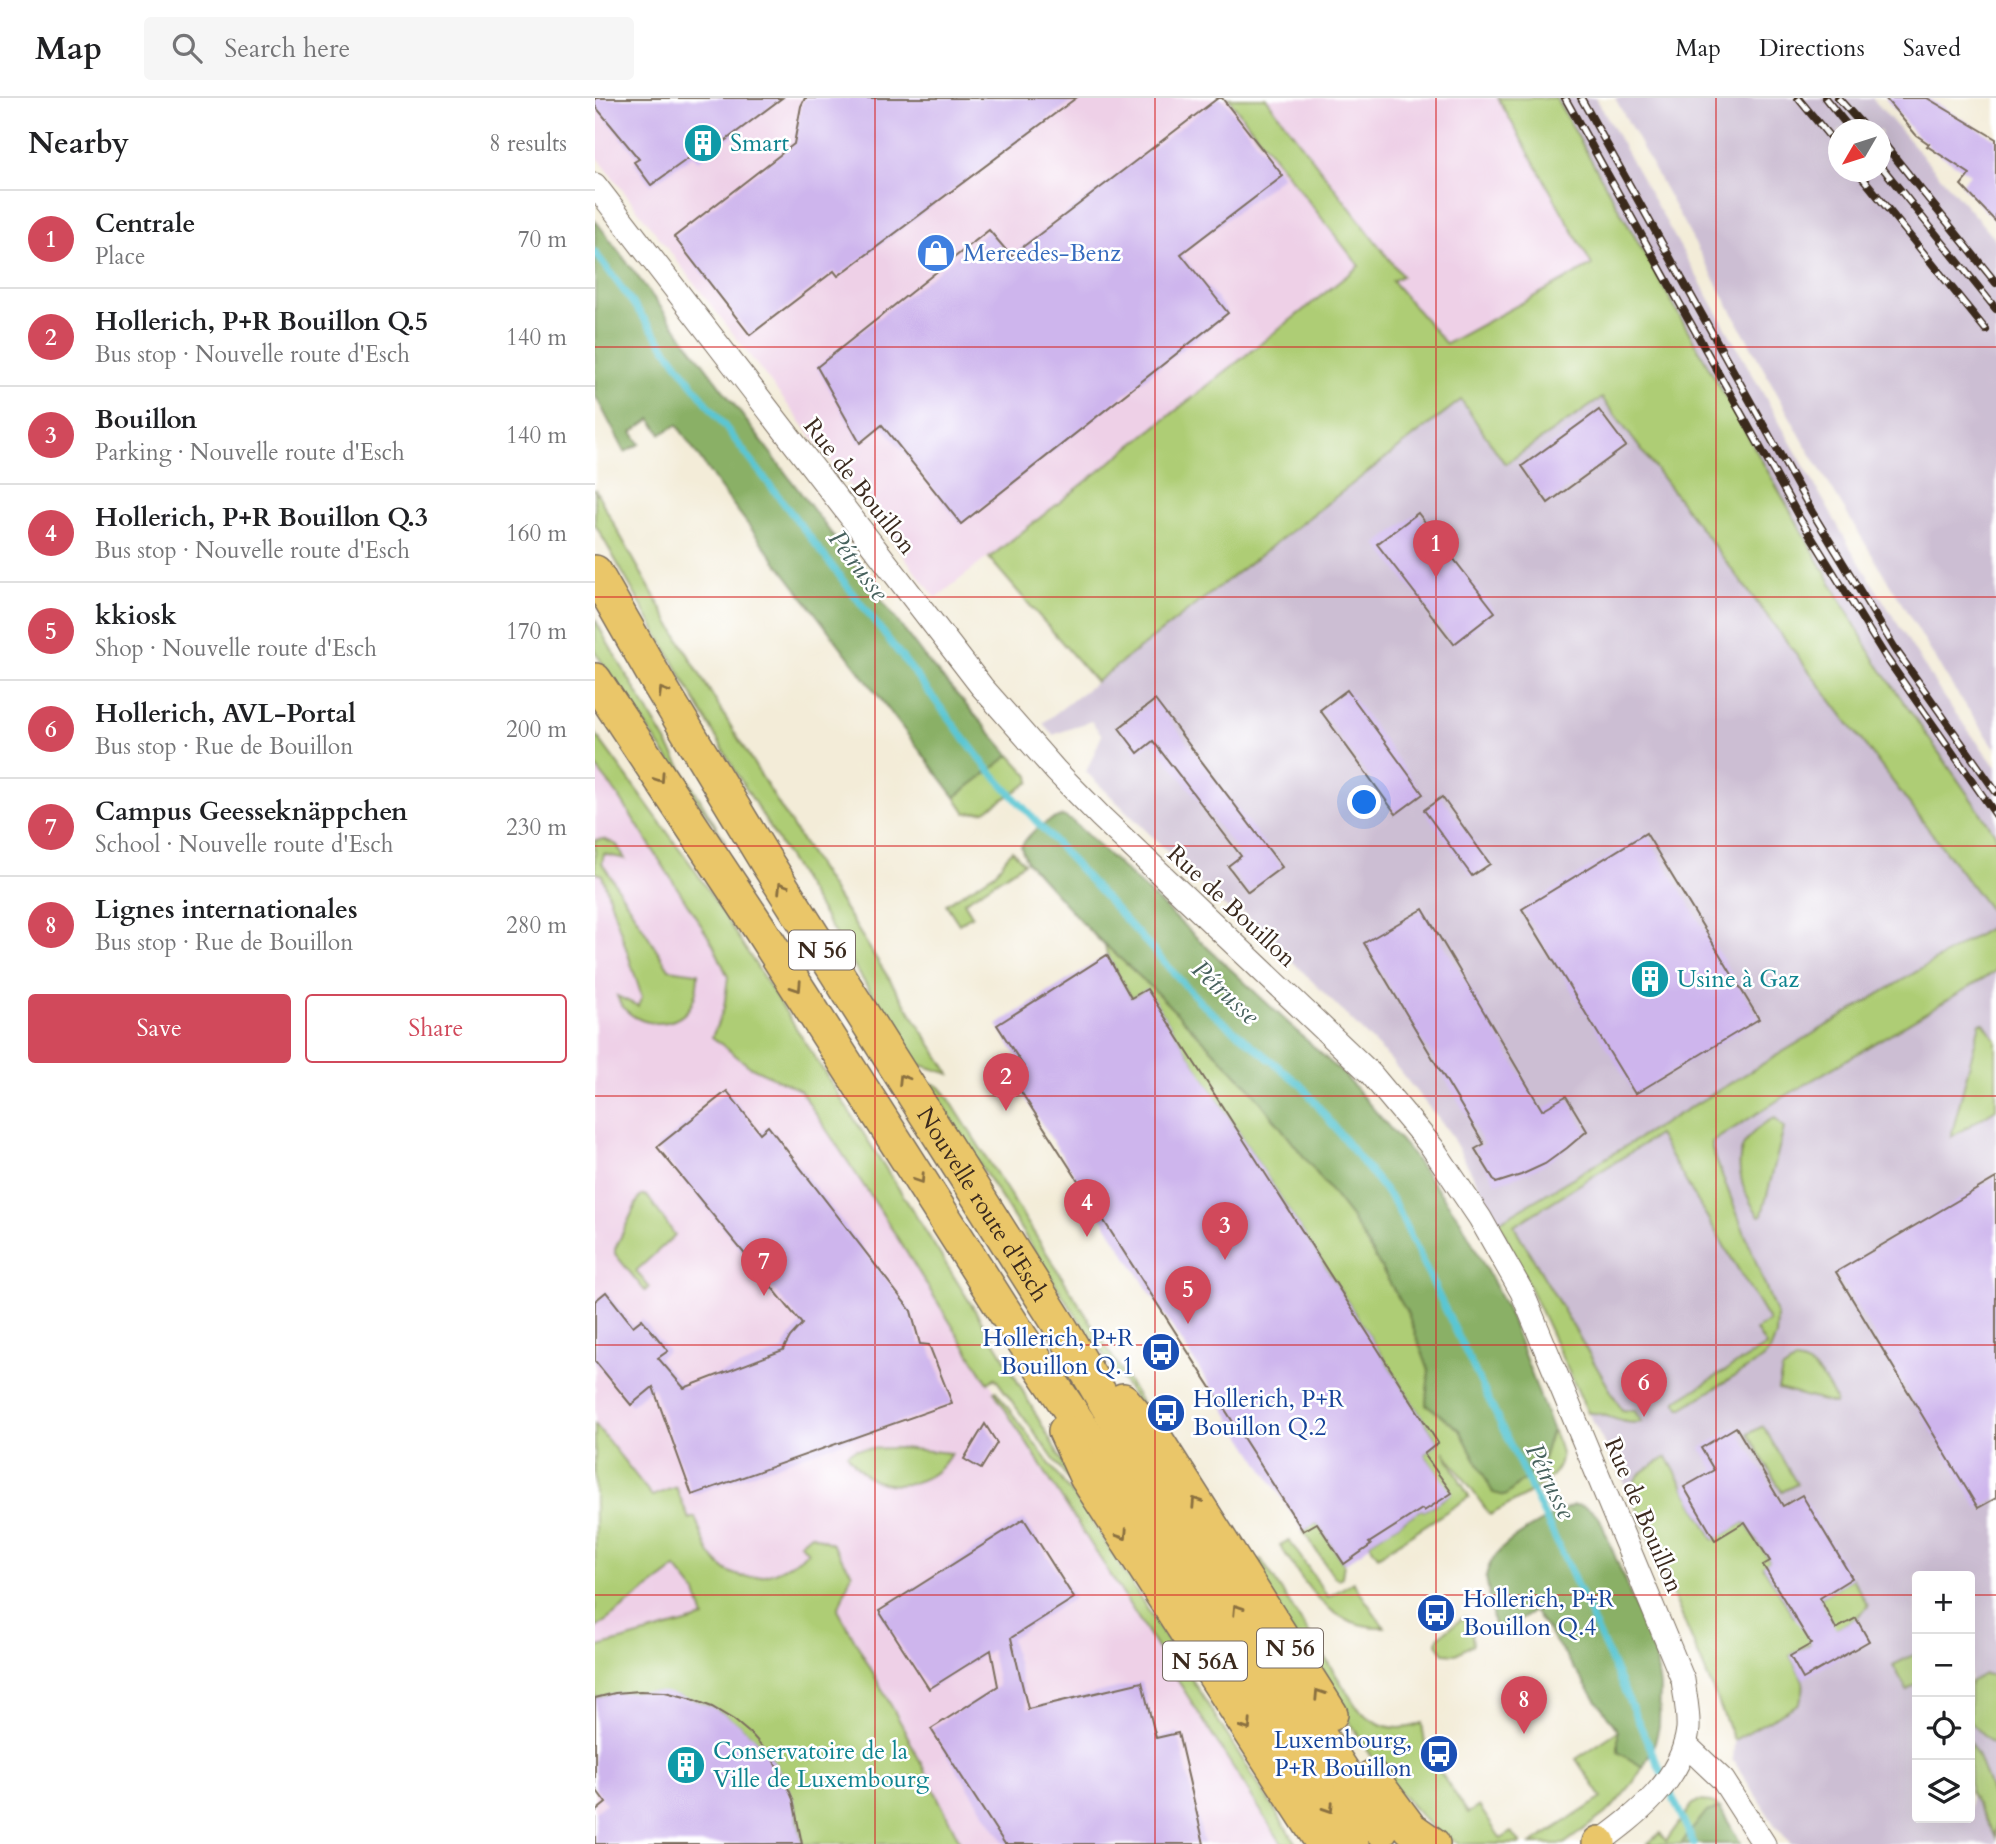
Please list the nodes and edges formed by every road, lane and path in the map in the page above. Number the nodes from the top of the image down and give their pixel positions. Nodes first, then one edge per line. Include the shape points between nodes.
1 (595, 185) edge
2 (595, 572) edge
3 (595, 680) edge
4 (1058, 1323) junction
5 (1020, 1336) junction
6 (1687, 1744) junction
7 (1367, 1837) edge
8 (1323, 1844) edge
9 (1433, 1844) edge
10 (1598, 1844) edge
11 (1763, 1844) edge

1 - 6 street, Rue de Bouillon via 982,687 1101,817 1371,1074 1432,1146 1522,1292 1683,1680
4 -> 2 highway, Nouvelle route d'Esch / N 56 via 767,863
3 -> 5 highway, Nouvelle route d'Esch / N 56
7 -> 4 highway, Nouvelle route d'Esch / N 56
9 -> 4 highway, N 56 via 1411,1828 1376,1783 1158,1443
5 -> 7 highway, Nouvelle route d'Esch / N 56
5 -> 8 highway, N 56A via 1086,1477
6 - 10 street, Rue de Bouillon via 1662,1787
6 - 11 street via 1723,1780

